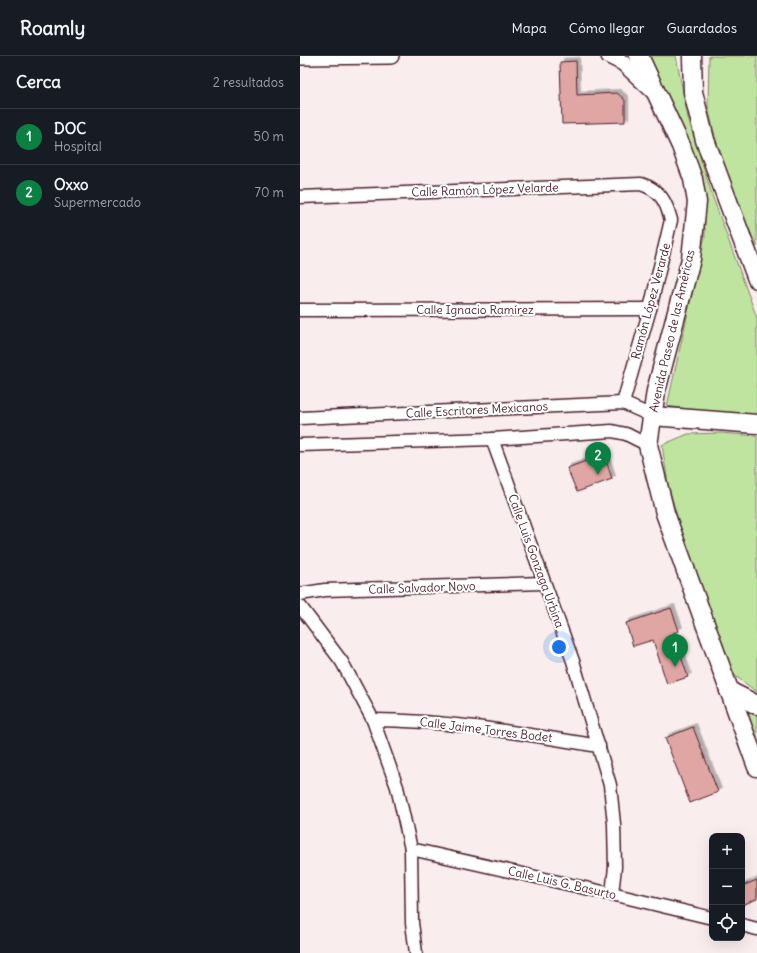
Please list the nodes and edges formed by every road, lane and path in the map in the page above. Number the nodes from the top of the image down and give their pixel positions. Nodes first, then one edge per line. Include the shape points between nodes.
1 (391, 56) edge
2 (609, 56) edge
3 (639, 56) edge
4 (692, 56) edge
5 (300, 57) edge
6 (657, 95) junction
7 (300, 197) edge
8 (664, 199) joint
9 (757, 279) edge
10 (650, 309) junction
11 (300, 310) edge
12 (623, 403) junction
13 (652, 416) junction
14 (300, 418) edge
15 (757, 424) edge
16 (492, 439) junction
17 (300, 445) edge
18 (648, 445) junction
19 (543, 583) junction
20 (300, 594) edge
21 (300, 606) edge
22 (729, 691) junction
23 (757, 705) edge
24 (373, 720) junction
25 (599, 746) junction
26 (757, 767) edge
27 (411, 849) junction
28 (612, 894) junction
29 (709, 917) edge
30 (745, 926) edge
31 (757, 929) edge
32 (416, 953) edge

1 - 5 street
2 - 6 street via 623,63
3 - 6 main road, Avenida Paseo de las Américas
4 - 9 main road via 693,92 705,140
6 - 13 main road, Avenida Paseo de las Américas via 681,146 693,179 697,202 691,259 656,391
7 - 8 street, Calle Ramón López Velarde via 641,184 652,187
8 - 10 street, Ramón López Verarde via 671,220
10 - 11 street, Calle Ignacio Ramírez
10 - 12 street, Ramón López Verarde
12 - 13 street, Calle Escritores Mexicanos
12 - 14 street, Calle Escritores Mexicanos
13 - 15 main road
13 - 18 main road, Avenida Paseo de las Américas
16 - 17 street
16 - 18 street via 612,431 626,434
16 - 19 street, Calle Luis Gonzaga Urbina
18 - 22 main road, Avenida Paseo de las Américas via 665,513
19 - 20 street, Calle Salvador Novo via 325,590
19 - 25 street, Calle Luis Gonzaga Urbina via 573,661
21 - 24 street via 342,662
22 - 23 main road
22 - 26 main road, Avenida Paseo de las Américas
24 - 25 street, Calle Jaime Torres Bodet via 405,720 514,732
24 - 27 street via 397,787
25 - 28 street, Calle Luis Gonzaga Urbina via 610,785 614,824 616,867
27 - 28 street, Calle Luis G. Basurto
27 - 32 street via 412,923
28 - 29 street, Calle Luis G. Basurto
30 - 31 street

